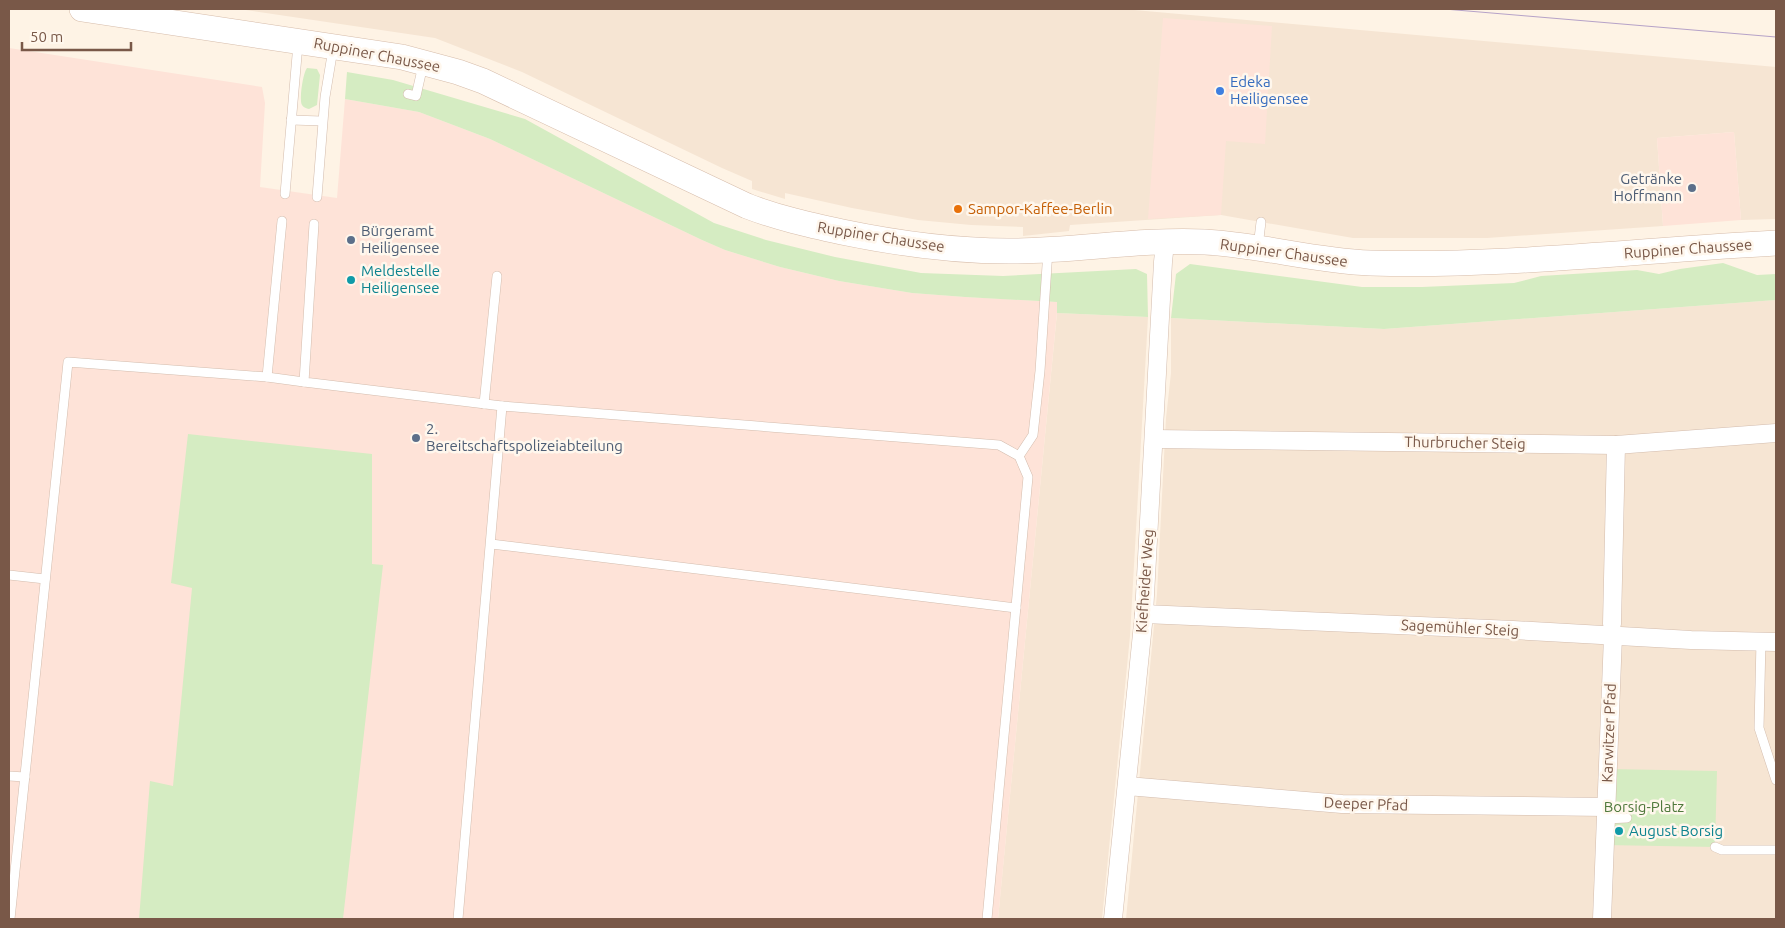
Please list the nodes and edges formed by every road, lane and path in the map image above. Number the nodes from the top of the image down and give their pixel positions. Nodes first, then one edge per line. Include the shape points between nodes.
1 (82, 9) edge
2 (298, 41) junction
3 (333, 46) junction
4 (424, 62) junction
5 (408, 94) dead end
6 (292, 120) junction
7 (322, 121) junction
8 (285, 194) dead end
9 (317, 197) dead end
10 (282, 221) dead end
11 (1261, 222) dead end
12 (314, 224) dead end
13 (1165, 243) junction
14 (1776, 243) edge
15 (1258, 248) junction
16 (1048, 250) junction
17 (498, 276) dead end
18 (267, 377) junction
19 (304, 382) junction
20 (484, 404) junction
21 (502, 406) junction
22 (1776, 433) edge
23 (1154, 439) junction
24 (1616, 445) junction
25 (1020, 456) junction
26 (491, 544) junction
27 (9, 576) edge
28 (45, 579) junction
29 (1016, 608) junction
30 (1144, 614) junction
31 (1613, 630) junction
32 (1768, 641) edge
33 (9, 776) edge
34 (24, 777) junction
35 (1776, 780) edge
36 (1127, 786) junction
37 (1606, 813) junction
38 (1627, 818) dead end
39 (1715, 847) dead end
40 (1776, 850) edge
41 (10, 919) edge
42 (458, 919) edge
43 (987, 919) edge
44 (1113, 919) edge
45 (1602, 919) edge

1 - 2 main road, Ruppiner Chaussee
2 - 3 main road, Ruppiner Chaussee
2 - 6 lane
3 - 4 main road, Ruppiner Chaussee
3 - 7 lane
4 - 5 lane via 416,96
4 - 16 main road, Ruppiner Chaussee via 483,81 711,190 779,218 911,245 984,251
6 - 7 lane
6 - 8 lane
7 - 9 lane
10 - 18 lane
11 - 15 lane
12 - 19 lane
13 - 15 main road, Ruppiner Chaussee via 1205,242
13 - 16 main road, Ruppiner Chaussee
13 - 23 street, Kiefheider Weg
14 - 15 main road, Ruppiner Chaussee via 1489,261 1372,263 1329,260
16 - 25 lane via 1033,435
17 - 20 lane
18 - 19 lane
18 - 28 lane via 68,362
19 - 20 lane
20 - 21 lane
21 - 25 lane via 999,445
21 - 26 lane
22 - 24 street, Thurbrucher Steig
23 - 24 street, Thurbrucher Steig
23 - 30 street, Kiefheider Weg
24 - 31 street, Karwitzer Pfad
25 - 29 lane via 1028,477
26 - 29 lane
26 - 42 lane
27 - 28 lane
28 - 34 lane
29 - 43 lane
30 - 31 street, Sagemühler Steig via 1503,630
30 - 36 street, Kiefheider Weg
31 - 32 street, Sagemühler Steig via 1691,640
31 - 37 street, Karwitzer Pfad
32 - 35 lane via 1759,728
33 - 34 lane
34 - 41 lane
36 - 37 street, Deeper Pfad via 1342,804
36 - 44 street, Kiefheider Weg
37 - 38 lane
37 - 45 street, Karwitzer Pfad
39 - 40 lane via 1722,850

